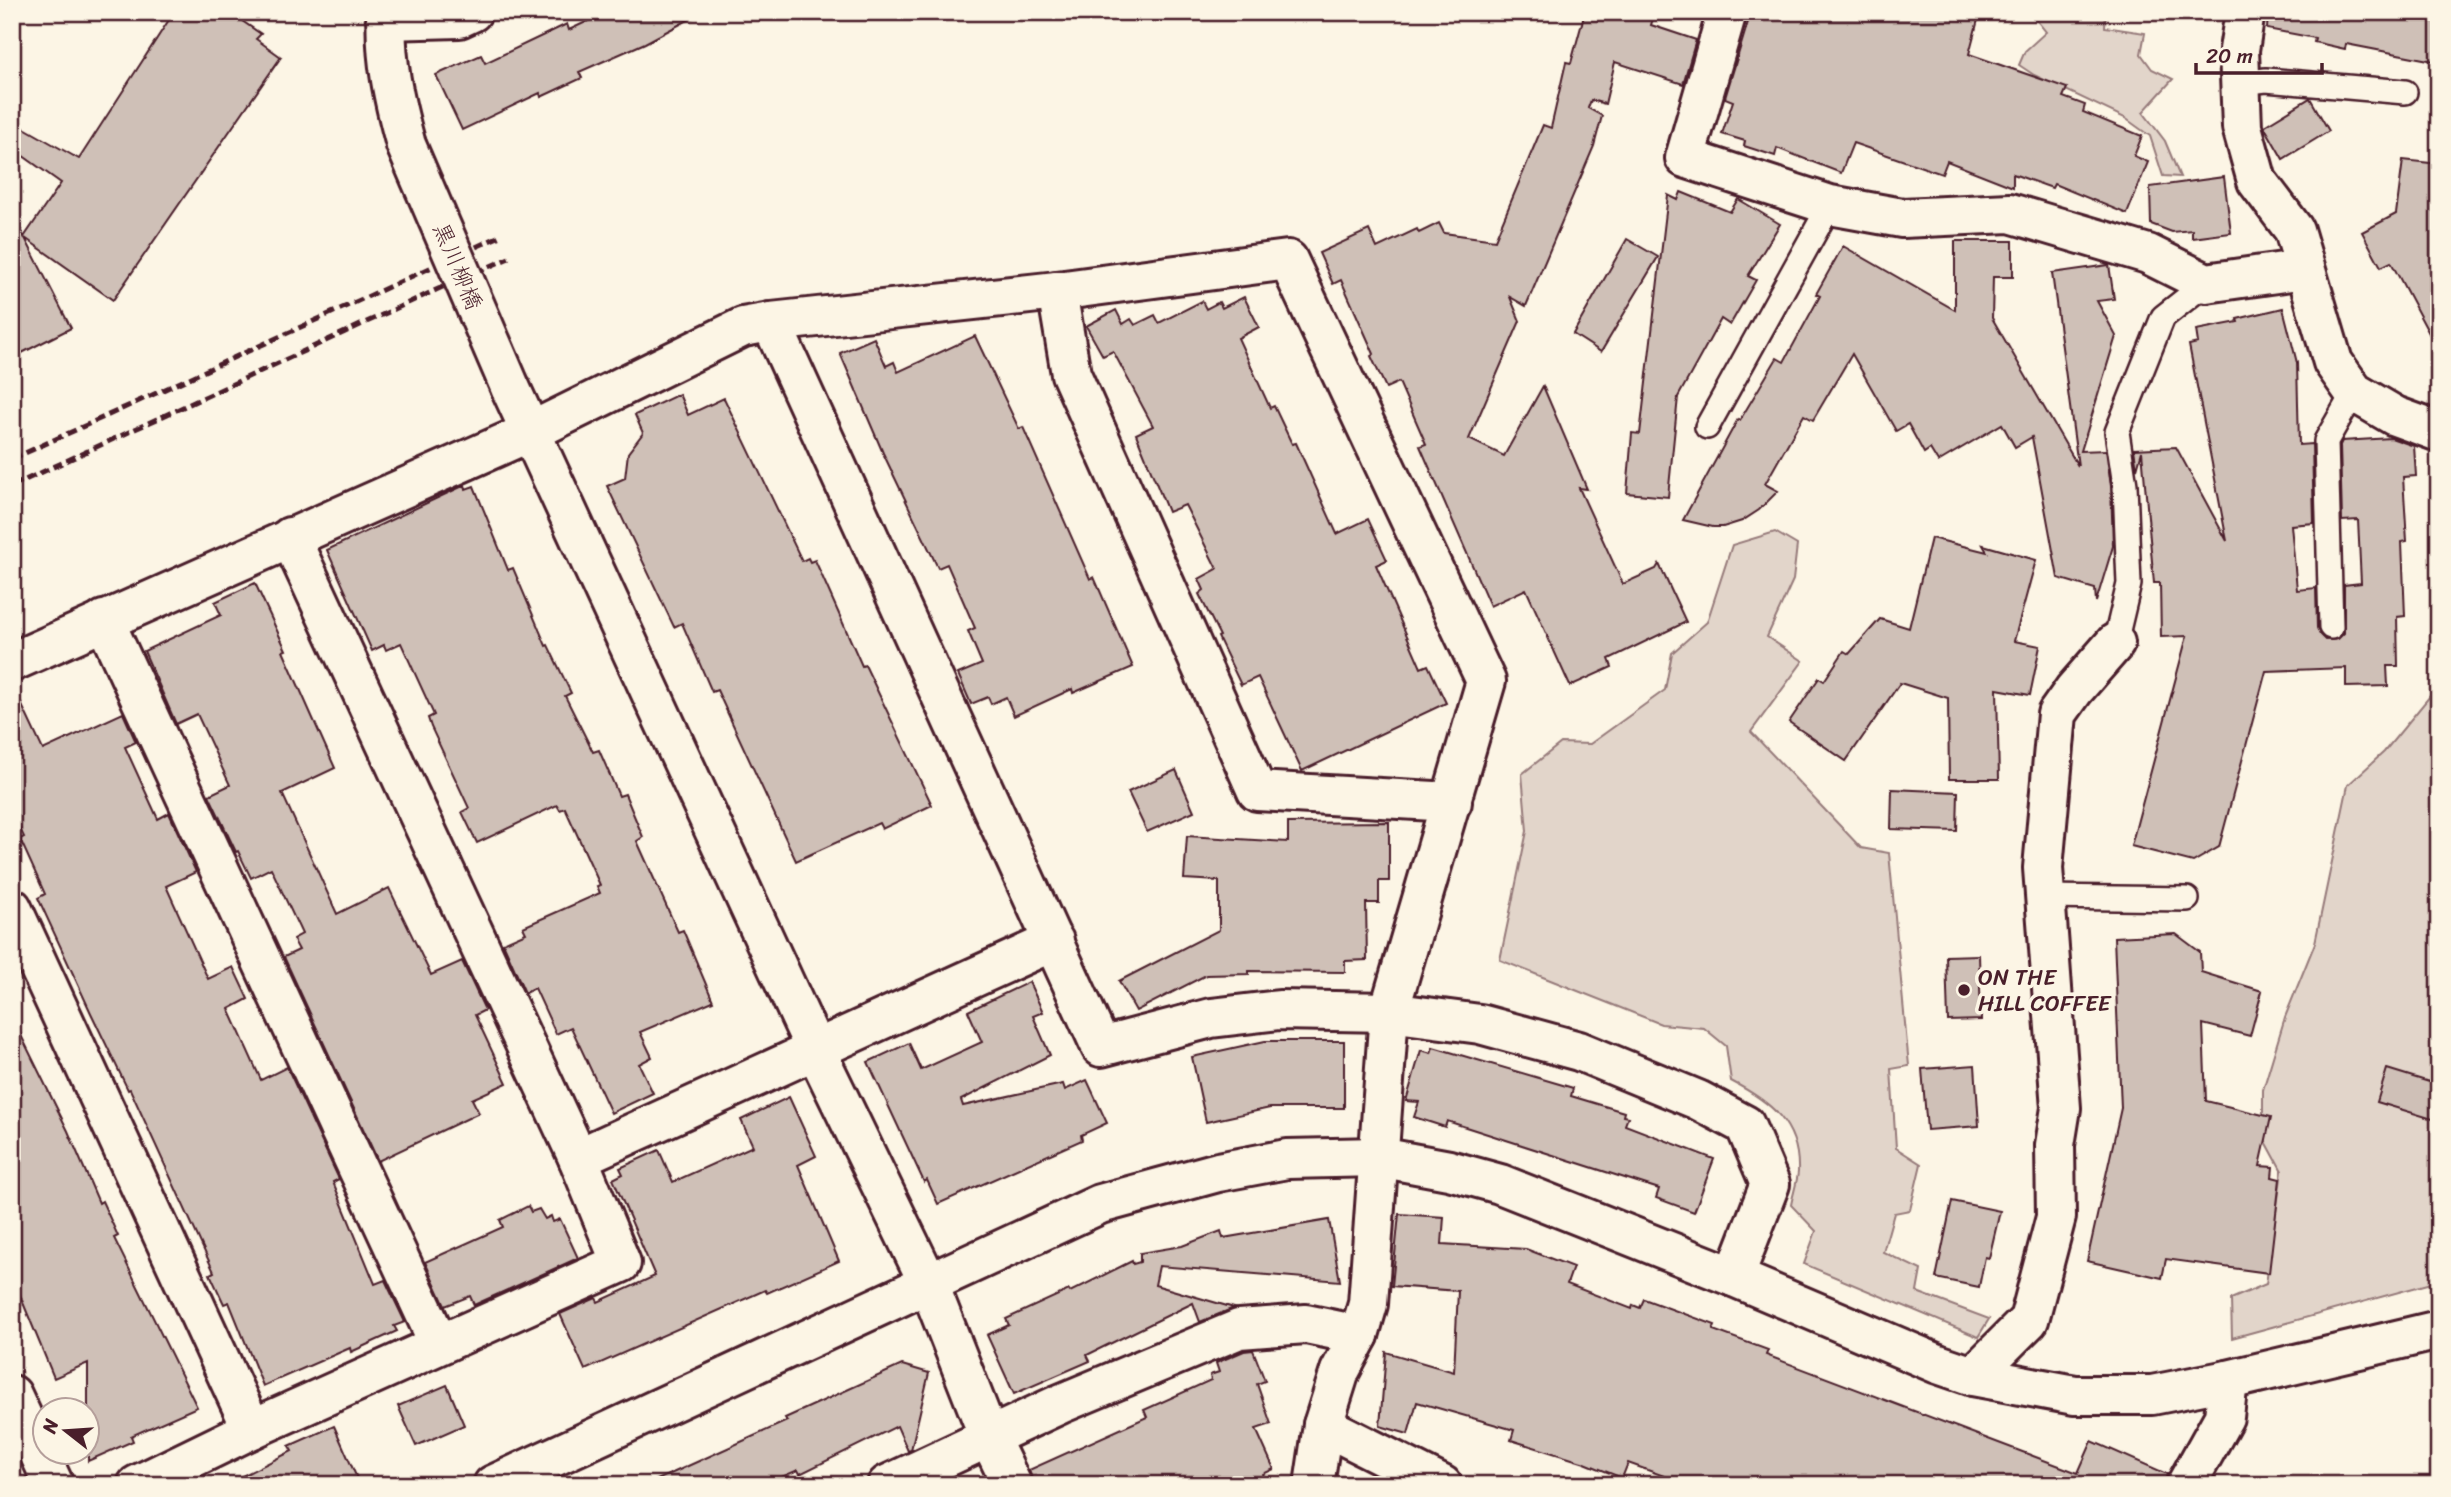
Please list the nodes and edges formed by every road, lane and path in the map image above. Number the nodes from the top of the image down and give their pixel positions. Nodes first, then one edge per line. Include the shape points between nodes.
1 (472, 12) edge
2 (1727, 12) edge
3 (2245, 12) edge
4 (386, 16) edge
5 (2241, 83) junction
6 (2405, 92) dead end
7 (1830, 205) junction
8 (2305, 269) junction
9 (2206, 283) junction
10 (1057, 291) junction
11 (771, 322) junction
12 (2354, 392) junction
13 (1707, 427) dead end
14 (530, 432) junction
15 (2439, 432) edge
16 (290, 537) junction
17 (104, 620) junction
18 (2331, 627) dead end
19 (2115, 643) joint
20 (12, 662) edge
21 (1452, 802) junction
22 (2045, 897) junction
23 (2187, 899) dead end
24 (12, 908) edge
25 (1054, 941) junction
26 (1389, 1012) junction
27 (816, 1051) junction
28 (1379, 1157) junction
29 (578, 1158) junction
30 (1734, 1277) junction
31 (928, 1282) junction
32 (2439, 1330) edge
33 (1359, 1335) junction
34 (439, 1344) junction
35 (1973, 1376) junction
36 (2228, 1380) junction
37 (12, 1395) edge
38 (1323, 1425) junction
39 (252, 1429) junction
40 (989, 1437) junction
41 (54, 1485) edge
42 (136, 1485) edge
43 (493, 1485) edge
44 (887, 1485) edge
45 (1012, 1485) edge
46 (1314, 1485) edge
47 (1442, 1485) edge
48 (2186, 1485) edge

1 - 4 street via 459,18
2 - 7 street via 1685,158
3 - 5 street via 2239,50
4 - 14 street, 黒川柳橋, bridge via 393,97 406,145
5 - 6 lane via 2266,80
5 - 8 street via 2242,127 2257,181 2294,230
7 - 9 street via 1902,218 2010,213 2148,254
7 - 13 lane
8 - 9 street
8 - 12 street via 2333,362
9 - 19 lane via 2163,317 2118,432 2129,584
10 - 11 street
10 - 21 street via 1071,374 1257,791
10 - 21 street via 1288,260 1486,681
11 - 14 street via 743,327
11 - 25 street
12 - 15 street via 2395,416
12 - 18 lane via 2326,441
14 - 16 street
14 - 27 street, 黒川柳橋
16 - 17 street
16 - 29 street
17 - 20 street
17 - 34 street
19 - 22 street via 2057,714 2043,868
21 - 26 street
22 - 23 lane
22 - 35 street via 2061,1108 2054,1145 2056,1217 2029,1320
24 - 39 street
25 - 26 street via 1101,1047 1211,1018 1279,1010
25 - 27 street
26 - 28 street
26 - 30 street via 1480,1024 1579,1051 1698,1100 1745,1125 1770,1184
27 - 29 street
27 - 31 street, 黒川柳橋
28 - 30 street via 1500,1184
28 - 31 street via 1287,1159 1218,1172 1100,1204
28 - 33 street via 1368,1304
29 - 34 street via 621,1263
30 - 35 street
31 - 40 street, 黒川柳橋
31 - 43 street
32 - 36 street
33 - 38 street via 1340,1371
33 - 40 street via 1306,1324 1239,1329
34 - 39 street
35 - 36 street via 2075,1395 2152,1395
36 - 48 street via 2224,1417
37 - 41 street
38 - 46 street
38 - 47 street
39 - 42 street
40 - 44 street
40 - 45 street, 黒川柳橋

